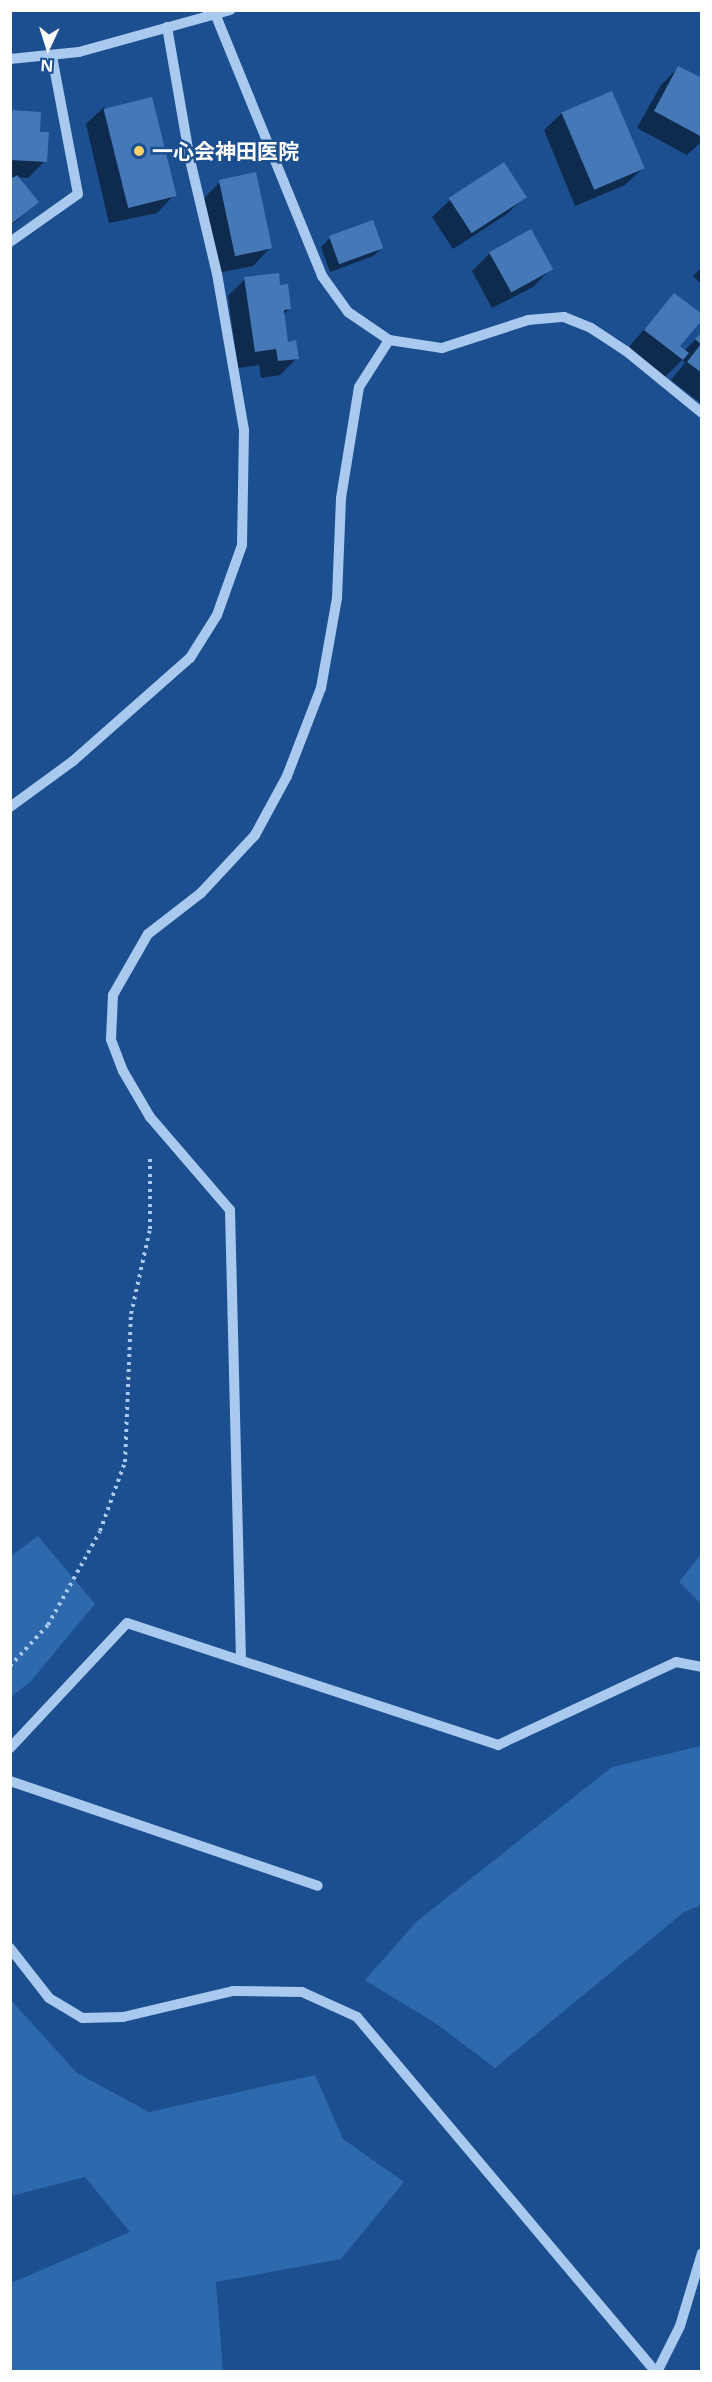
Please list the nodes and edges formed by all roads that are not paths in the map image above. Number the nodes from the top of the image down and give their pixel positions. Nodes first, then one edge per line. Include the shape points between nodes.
1 (230, 10) edge
2 (212, 13) edge
3 (167, 27) junction
4 (52, 57) junction
5 (10, 59) edge
6 (10, 242) edge
7 (389, 340) junction
8 (702, 413) edge
9 (10, 807) edge
10 (241, 1660) junction
11 (702, 1667) edge
12 (10, 1748) edge
13 (10, 1781) edge
14 (318, 1886) dead end
15 (10, 1948) edge
16 (702, 2253) edge
17 (656, 2372) edge

1 - 2 street
2 - 3 street
2 - 7 street via 322,276 348,312
3 - 4 street
3 - 9 street via 190,159 217,274 243,430 242,544 218,615 190,658 73,761
4 - 5 street
4 - 6 street via 78,194
7 - 8 street via 442,348 528,320 564,317 591,328 626,351
7 - 10 street via 356,397 341,498 338,598 321,688 287,776 255,835 201,893 148,934 112,995 111,1039 123,1071 150,1117 230,1210
10 - 11 street via 498,1744 676,1662
10 - 12 street via 127,1623
13 - 14 street
15 - 17 street via 49,1998 82,2018 123,2017 234,1991 302,1992 357,2017
16 - 17 street via 680,2326

